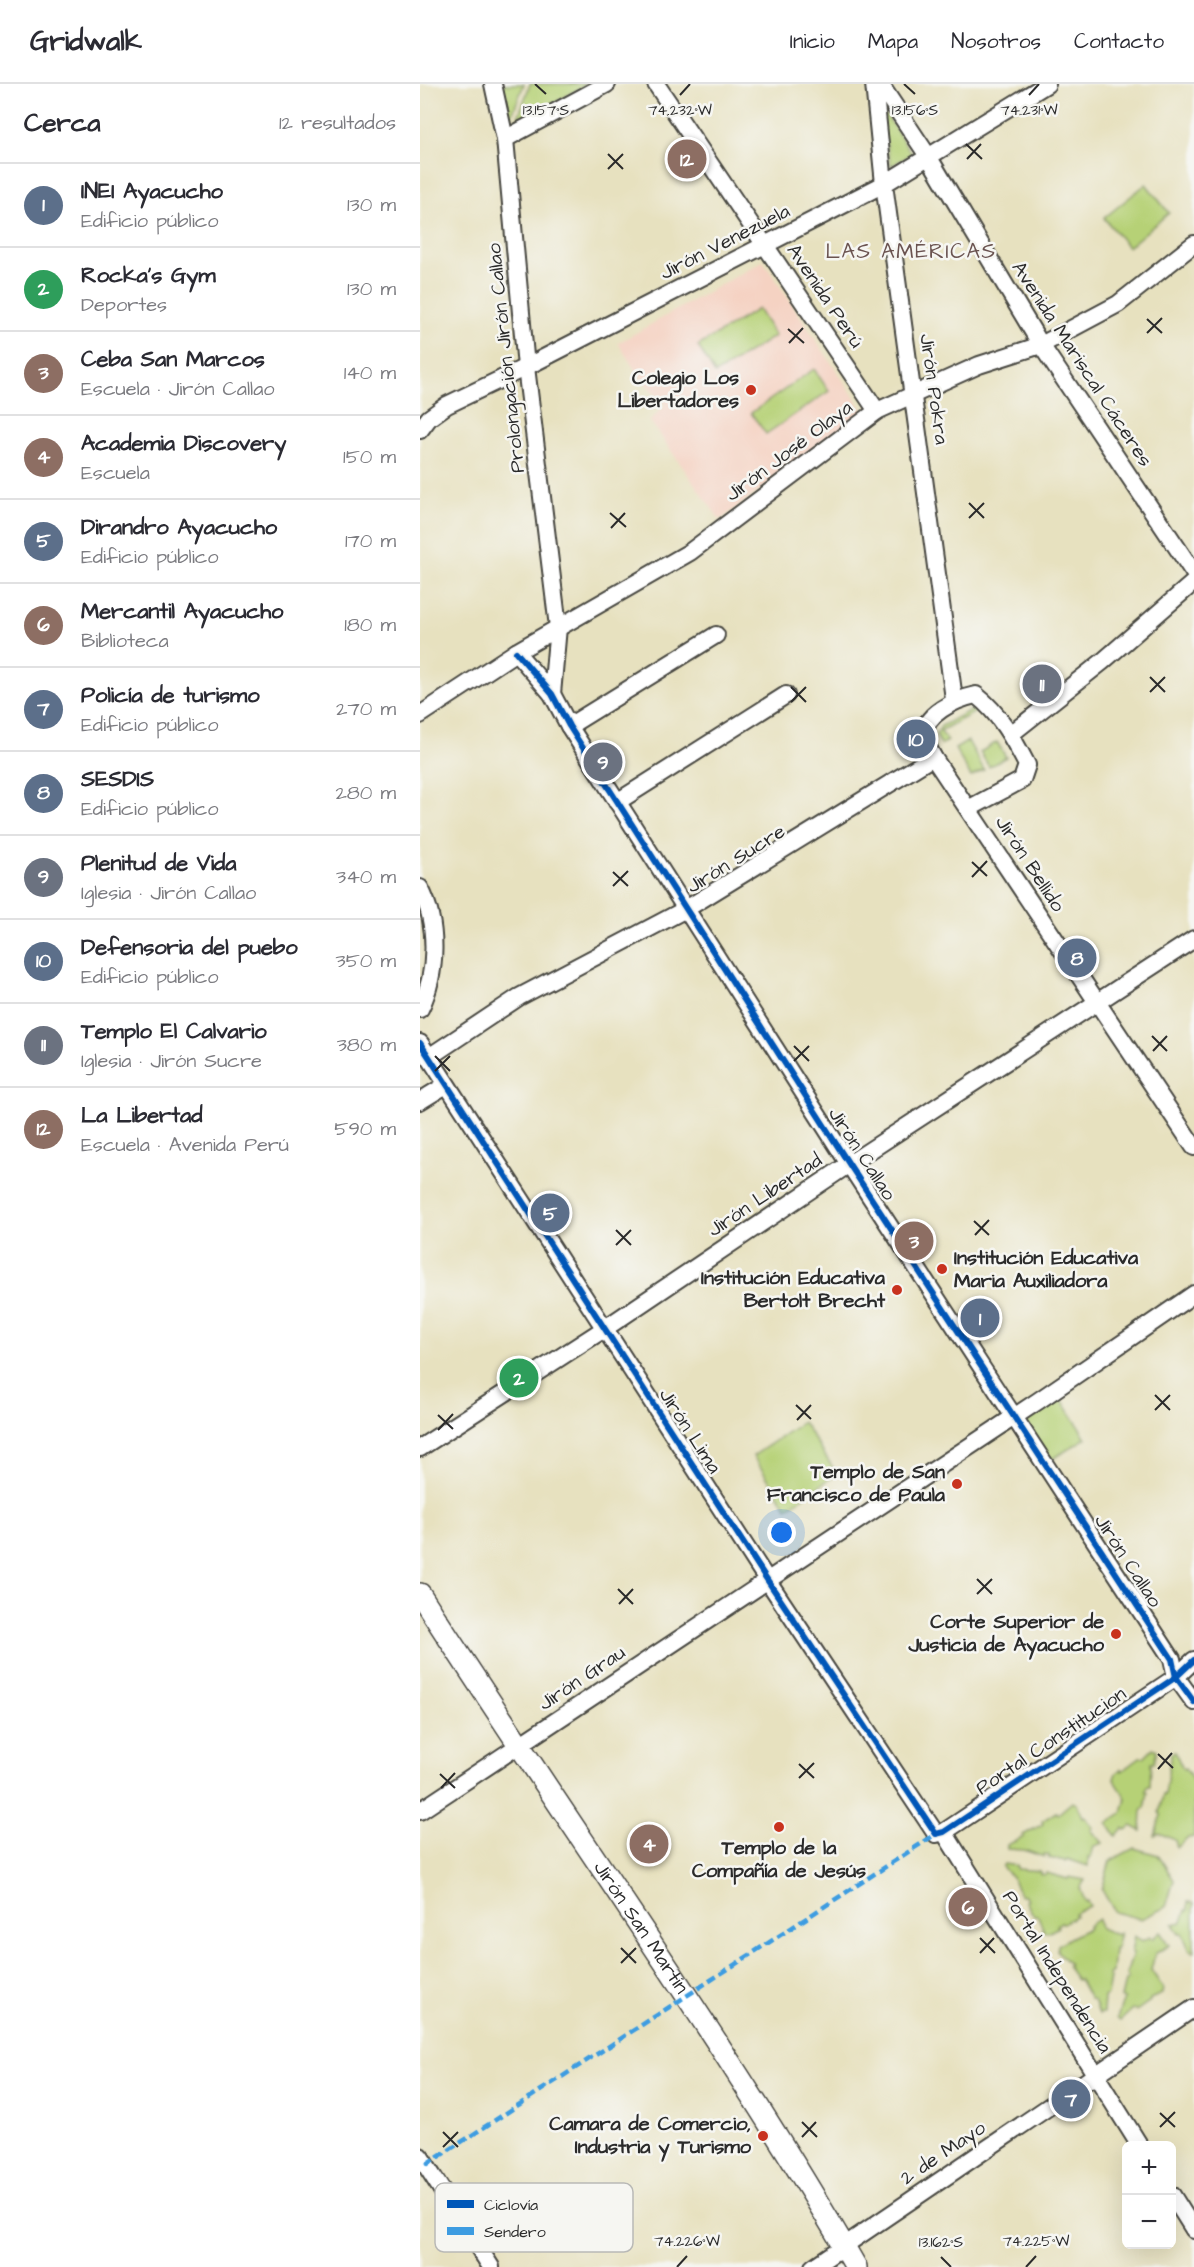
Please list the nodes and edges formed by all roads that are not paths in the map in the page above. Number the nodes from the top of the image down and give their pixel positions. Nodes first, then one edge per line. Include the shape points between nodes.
1 (493, 84) edge
2 (607, 84) edge
3 (656, 84) edge
4 (874, 84) edge
5 (880, 84) edge
6 (1047, 84) edge
7 (505, 139) junction
8 (928, 156) junction
9 (884, 184) junction
10 (1194, 244) edge
11 (765, 245) junction
12 (1041, 345) junction
13 (526, 367) junction
14 (915, 396) junction
15 (877, 411) junction
16 (420, 430) edge
17 (1194, 573) edge
18 (1194, 582) edge
19 (558, 627) junction
20 (716, 635) dead end
21 (516, 652) junction
22 (552, 694) junction
23 (786, 695) dead end
24 (954, 699) junction
25 (420, 715) edge
26 (568, 726) junction
27 (1011, 734) junction
28 (933, 757) junction
29 (617, 801) junction
30 (968, 809) junction
31 (420, 888) edge
32 (686, 909) junction
33 (1194, 939) edge
34 (1097, 1004) junction
35 (420, 1010) edge
36 (424, 1050) edge
37 (446, 1085) junction
38 (420, 1101) edge
39 (1194, 1147) edge
40 (849, 1164) junction
41 (1194, 1294) edge
42 (604, 1329) junction
43 (1014, 1416) junction
44 (420, 1448) edge
45 (767, 1580) junction
46 (420, 1594) edge
47 (1194, 1660) edge
48 (1176, 1677) junction
49 (1194, 1702) edge
50 (518, 1746) junction
51 (420, 1811) edge
52 (940, 1833) junction
53 (1194, 2008) edge
54 (1096, 2073) junction
55 (1138, 2141) edge
56 (422, 2164) edge
57 (435, 2183) edge
58 (1176, 2201) edge
59 (1194, 2230) edge
60 (844, 2246) junction
61 (481, 2252) edge
62 (491, 2267) edge
63 (813, 2267) edge
64 (856, 2267) edge

1 - 7 street, Prolongación Jirón Callao
2 - 7 street
3 - 11 street, Avenida Perú
4 - 9 street, Jirón Pokra
5 - 8 street, Avenida Mariscal Cáceres
6 - 8 street, Jirón Venezuela
7 - 13 street, Prolongación Jirón Callao
8 - 9 street, Jirón Venezuela
8 - 12 street, Avenida Mariscal Cáceres
9 - 11 street, Jirón Venezuela
9 - 14 street, Jirón Pokra
10 - 12 street, Jirón José Olaya via 1118,304
11 - 13 street, Jirón Venezuela
11 - 15 street, Avenida Perú
12 - 14 street, Jirón José Olaya via 979,365
12 - 17 street, Avenida Mariscal Cáceres
13 - 16 street, Jirón Venezuela via 447,405
13 - 19 street, Prolongación Jirón Callao
14 - 15 street, Jirón José Olaya
14 - 24 street, Jirón Pokra
15 - 19 street, Jirón José Olaya via 690,552
18 - 27 street
19 - 21 street, Jirón José Olaya
19 - 22 street
20 - 26 street
21 - 22 street, Jirón Callao
21 - 25 street, Jirón José Olaya
22 - 26 street, Jirón Callao
23 - 29 street
24 - 27 street via 976,695 991,706
24 - 28 street, Jirón Bellido via 927,725 924,739
26 - 29 street, Jirón Callao
27 - 30 street via 1027,765 1022,780
28 - 30 street, Jirón Bellido
28 - 32 street, Jirón Sucre
29 - 32 street, Jirón Callao
30 - 34 street, Jirón Bellido
31 - 35 street via 435,952 430,989
32 - 36 street, Jirón Sucre
32 - 40 street, Jirón Callao
33 - 34 street, Jirón Libertad
34 - 39 street, Jirón Bellido
34 - 40 street, Jirón Libertad
36 - 37 street, Jirón Lima
37 - 38 street
37 - 42 street, Jirón Lima
40 - 42 street, Jirón Libertad
40 - 43 street, Jirón Callao
41 - 43 street, Jirón Grau
42 - 44 street, Jirón Libertad
42 - 45 street, Jirón Lima
43 - 45 street, Jirón Grau
43 - 48 street, Jirón Callao via 1172,1659
45 - 50 street, Jirón Grau
45 - 52 street, Jirón Lima
46 - 50 street, Jirón San Martín
47 - 48 street, Portal Constitucion
48 - 49 street, Jirón Callao
48 - 52 street, Portal Constitucion
50 - 51 street, Jirón Grau
50 - 60 street, Jirón San Martín via 690,2001
52 - 54 street, Portal Independencia
53 - 54 street, 2 de Mayo
54 - 55 street, Portal Independencia
54 - 60 street, 2 de Mayo
56 - 57 street
58 - 59 street
60 - 63 street, 2 de Mayo
60 - 64 street, Jirón San Martín
61 - 62 street

